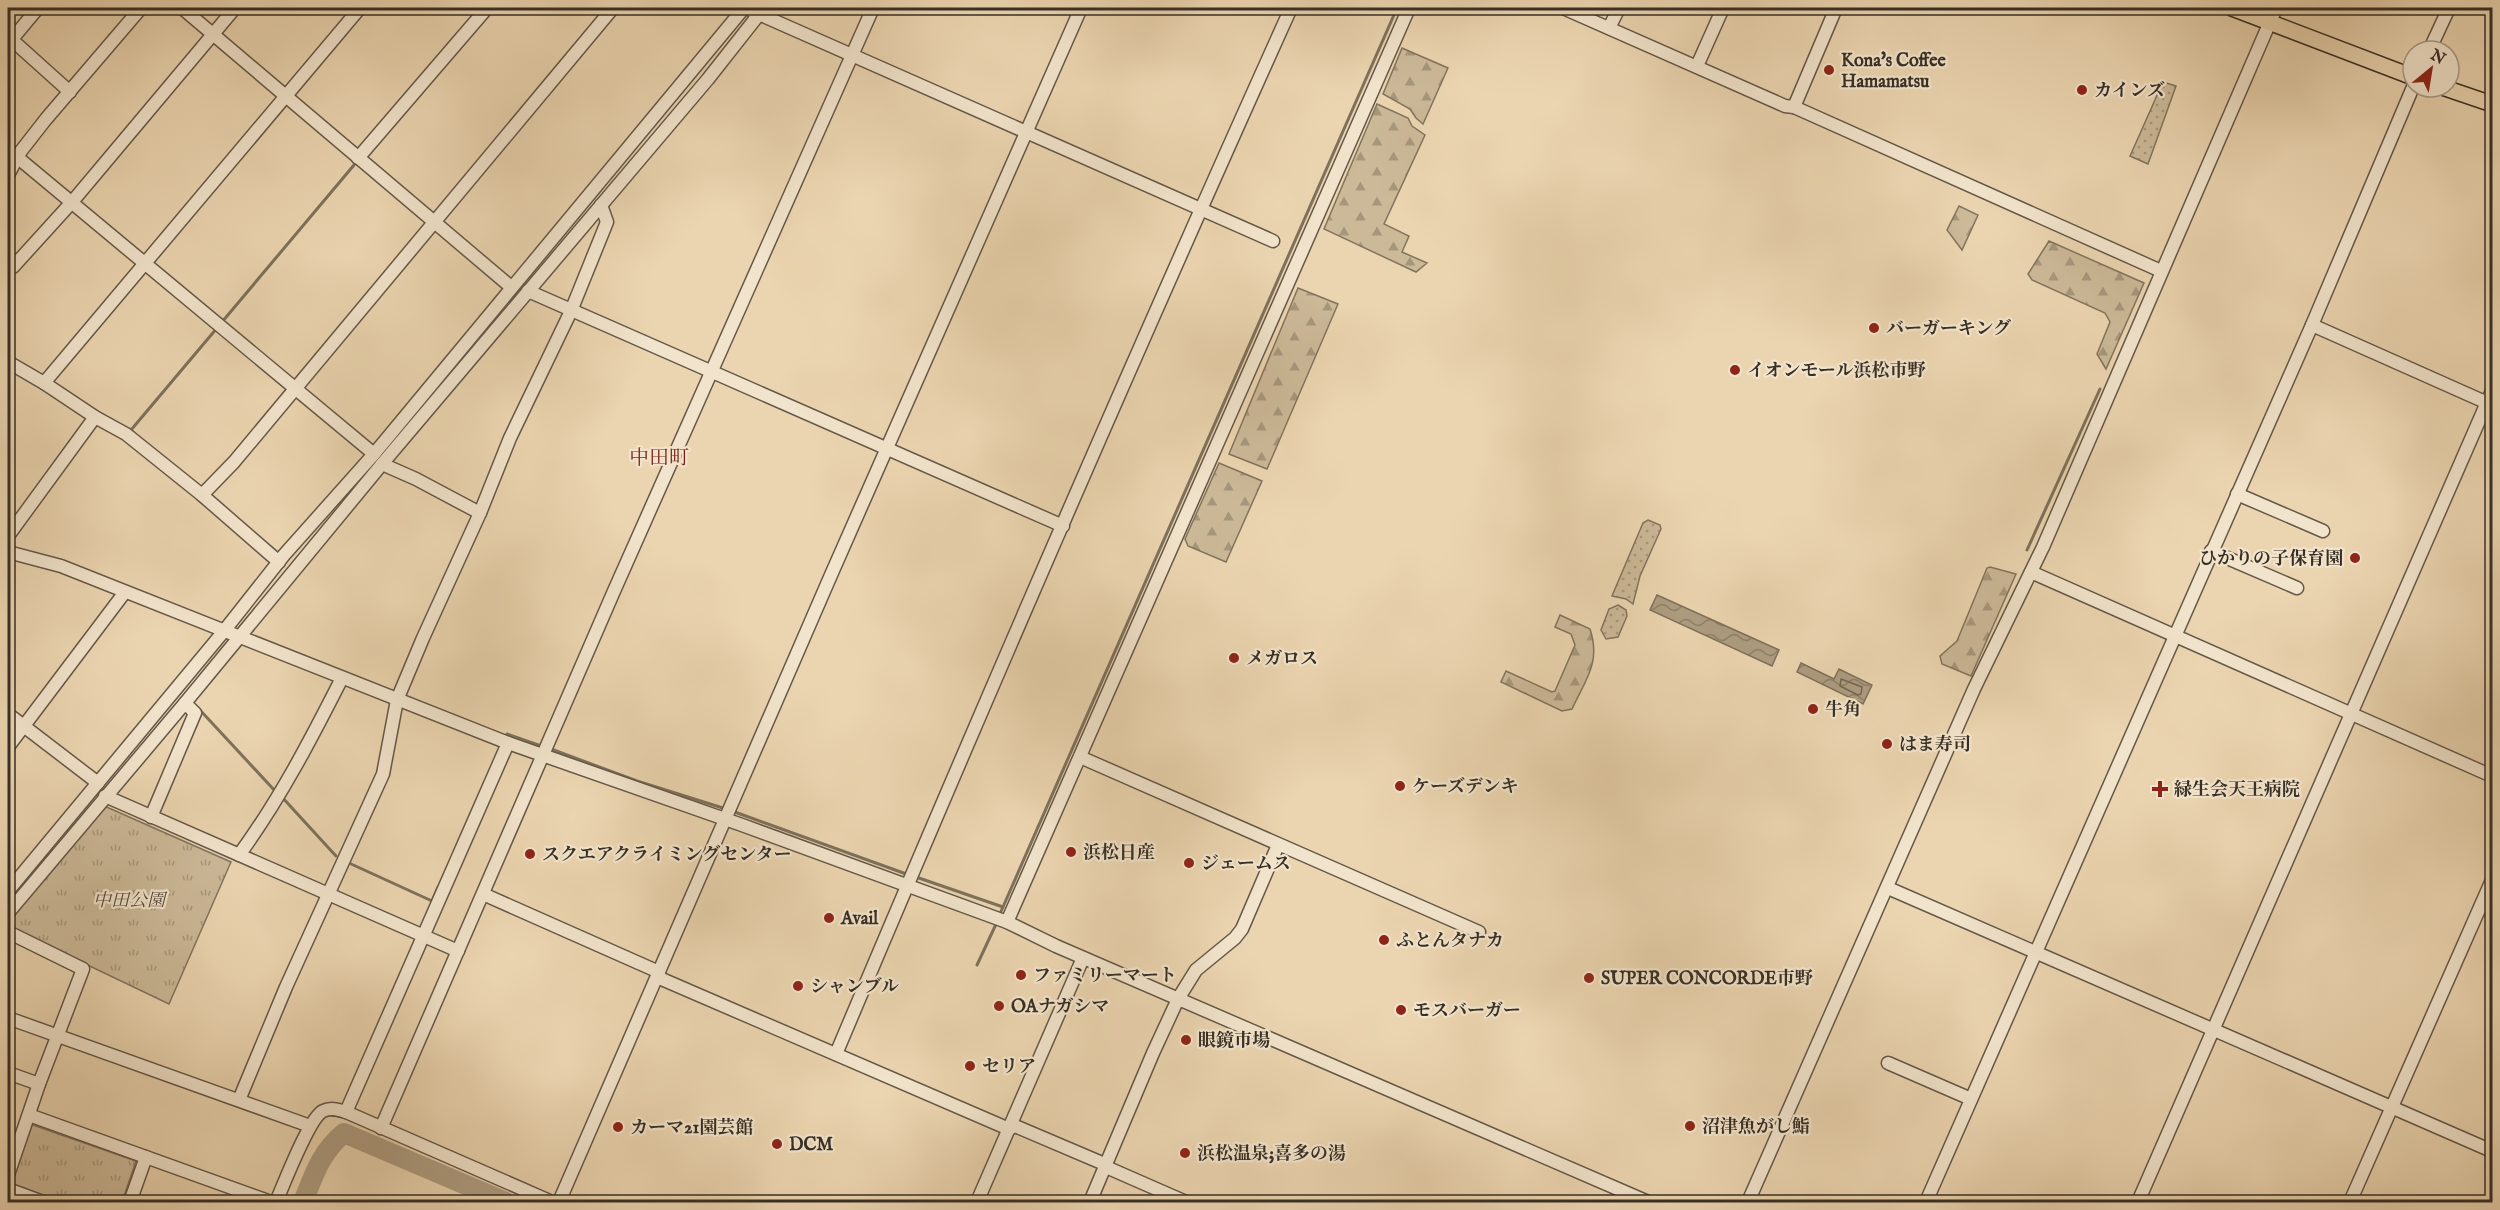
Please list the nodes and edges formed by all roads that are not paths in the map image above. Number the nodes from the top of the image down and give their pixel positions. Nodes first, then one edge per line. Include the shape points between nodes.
1 (38, 8) edge
2 (141, 8) edge
3 (182, 8) edge
4 (235, 8) edge
5 (360, 8) edge
6 (487, 8) edge
7 (614, 8) edge
8 (744, 8) edge
9 (873, 8) edge
10 (1081, 8) edge
11 (1291, 8) edge
12 (1409, 8) edge
13 (1563, 8) edge
14 (1618, 8) edge
15 (1723, 8) edge
16 (1836, 8) edge
17 (2232, 8) edge
18 (2277, 8) edge
19 (2449, 8) edge
20 (762, 11) edge
21 (2270, 22) junction
22 (1610, 28) junction
23 (213, 35) junction
24 (2435, 39) edge
25 (9, 42) edge
26 (852, 55) junction
27 (1697, 66) junction
28 (2401, 72) edge
29 (70, 92) junction
30 (2461, 93) edge
31 (285, 96) junction
32 (2408, 99) edge
33 (2493, 104) edge
34 (1794, 107) junction
35 (1027, 131) junction
36 (18, 157) junction
37 (358, 158) junction
38 (8, 175) edge
39 (72, 202) junction
40 (601, 205) junction
41 (1202, 210) junction
42 (434, 222) junction
43 (1273, 241) dead end
44 (144, 262) junction
45 (8, 264) edge
46 (2161, 271) junction
47 (512, 287) junction
48 (528, 291) junction
49 (571, 310) junction
50 (2312, 325) junction
51 (8, 362) edge
52 (712, 372) junction
53 (44, 383) junction
54 (295, 388) junction
55 (2491, 400) edge
56 (95, 417) junction
57 (888, 449) junction
58 (378, 459) junction
59 (2237, 494) junction
60 (202, 495) junction
61 (480, 513) junction
62 (1063, 526) junction
63 (2323, 531) dead end
64 (8, 536) edge
65 (2211, 551) junction
66 (8, 552) edge
67 (279, 562) junction
68 (2031, 573) junction
69 (2297, 588) dead end
70 (125, 592) junction
71 (224, 631) junction
72 (2175, 636) junction
73 (239, 637) junction
74 (342, 678) junction
75 (397, 699) junction
76 (185, 704) junction
77 (8, 714) edge
78 (2351, 714) junction
79 (23, 726) junction
80 (508, 743) junction
81 (8, 747) edge
82 (543, 756) junction
83 (1080, 757) junction
84 (2493, 776) edge
85 (98, 783) junction
86 (105, 796) junction
87 (151, 817) junction
88 (725, 819) junction
89 (1278, 845) junction
90 (239, 855) junction
91 (2493, 880) edge
92 (907, 886) junction
93 (1888, 888) junction
94 (8, 891) edge
95 (328, 894) junction
96 (483, 894) junction
97 (1013, 909) junction
98 (8, 913) edge
99 (1007, 922) junction
100 (1022, 931) junction
101 (8, 932) edge
102 (1479, 932) dead end
103 (423, 934) junction
104 (458, 951) junction
105 (2037, 953) junction
106 (1083, 958) junction
107 (658, 974) junction
108 (1178, 999) junction
109 (8, 1018) edge
110 (2213, 1030) junction
111 (57, 1035) junction
112 (836, 1054) junction
113 (1888, 1063) dead end
114 (8, 1073) edge
115 (39, 1084) junction
116 (1971, 1099) junction
117 (239, 1100) junction
118 (2392, 1108) junction
119 (346, 1113) junction
120 (29, 1115) junction
121 (310, 1126) junction
122 (381, 1128) junction
123 (1009, 1129) junction
124 (2493, 1151) edge
125 (146, 1157) junction
126 (1106, 1167) junction
127 (8, 1175) edge
128 (8, 1189) edge
129 (43, 1203) edge
130 (130, 1203) edge
131 (271, 1203) edge
132 (276, 1203) edge
133 (552, 1203) edge
134 (558, 1203) edge
135 (977, 1203) edge
136 (1090, 1203) edge
137 (1186, 1203) edge
138 (1648, 1203) edge
139 (1748, 1203) edge
140 (1926, 1203) edge
141 (2138, 1203) edge
142 (2350, 1203) edge

1 - 25 street
2 - 29 street
3 - 23 street
4 - 23 street
5 - 31 street
6 - 37 street
7 - 42 street
8 - 20 street
8 - 47 street
9 - 26 street
10 - 35 street
11 - 41 street
12 - 83 street
13 - 22 street
14 - 22 street
15 - 27 street
16 - 34 street
17 - 21 main road
18 - 21 street
19 - 24 street
20 - 26 street
20 - 40 street
21 - 28 main road
21 - 46 street
22 - 27 street
23 - 31 street
23 - 39 street
25 - 29 street
26 - 35 street
26 - 52 street
27 - 34 street
29 - 36 street
30 - 33 main road
31 - 37 street
31 - 44 street
32 - 50 street
34 - 46 street
35 - 41 street
35 - 57 street
36 - 38 street
36 - 39 street
37 - 42 street
39 - 44 street
39 - 45 street via 13,267
40 - 48 street
40 - 49 street via 607,222
41 - 43 street
41 - 62 street
42 - 47 street
42 - 54 street
44 - 53 street
44 - 54 street
46 - 68 street
47 - 58 street
48 - 49 street
48 - 58 street
49 - 52 street
49 - 61 street via 510,438
50 - 55 street
50 - 59 street
51 - 53 street
52 - 57 street
52 - 82 street
53 - 56 street
54 - 58 street
54 - 60 street
55 - 78 street
56 - 60 street via 126,434
56 - 64 street
57 - 62 street
57 - 88 street
58 - 61 street
58 - 67 street
58 - 73 street
59 - 63 street
59 - 65 street
60 - 67 street
61 - 75 street
62 - 92 street
65 - 69 street
65 - 72 street
66 - 70 street via 61,566
67 - 71 street
68 - 72 street
68 - 93 street via 1974,688
70 - 71 street
70 - 79 street
71 - 73 street
71 - 85 street
72 - 78 street
72 - 105 street
73 - 74 street
73 - 76 street
74 - 75 street
74 - 90 street via 284,789
75 - 80 street
75 - 95 street via 383,774
76 - 86 street
76 - 87 street via 195,713
77 - 79 street
78 - 84 street
78 - 110 street
79 - 81 street
79 - 85 street
80 - 82 street
80 - 103 street
82 - 88 street
82 - 96 street
83 - 89 street
83 - 97 street
85 - 94 street
86 - 87 street
86 - 98 street
87 - 90 street
88 - 92 street
88 - 107 street
89 - 102 street
89 - 108 street via 1242,929 1196,970
90 - 95 street
91 - 118 street
92 - 99 street
92 - 112 street
93 - 105 street
93 - 139 street
95 - 103 street
95 - 117 street
96 - 104 street
96 - 107 street
97 - 99 street
97 - 100 street via 1015,922
99 - 100 street
100 - 106 street
101 - 111 street via 82,969
103 - 104 street
103 - 119 street
104 - 122 street
105 - 110 street
105 - 116 street
106 - 108 street
106 - 123 street
107 - 112 street
107 - 134 street
108 - 126 street
108 - 138 street
109 - 111 street
110 - 118 street
110 - 141 street
111 - 115 street
111 - 117 street
112 - 123 street
113 - 116 street
114 - 115 street
115 - 120 street
116 - 140 street
117 - 121 street
118 - 124 street
118 - 142 street
119 - 121 street via 326,1109
119 - 122 street
120 - 125 street
120 - 127 street
121 - 132 street
122 - 133 street
123 - 126 street via 1015,1126
123 - 135 street
125 - 130 street
125 - 131 street
126 - 136 street
126 - 137 street
128 - 129 street

